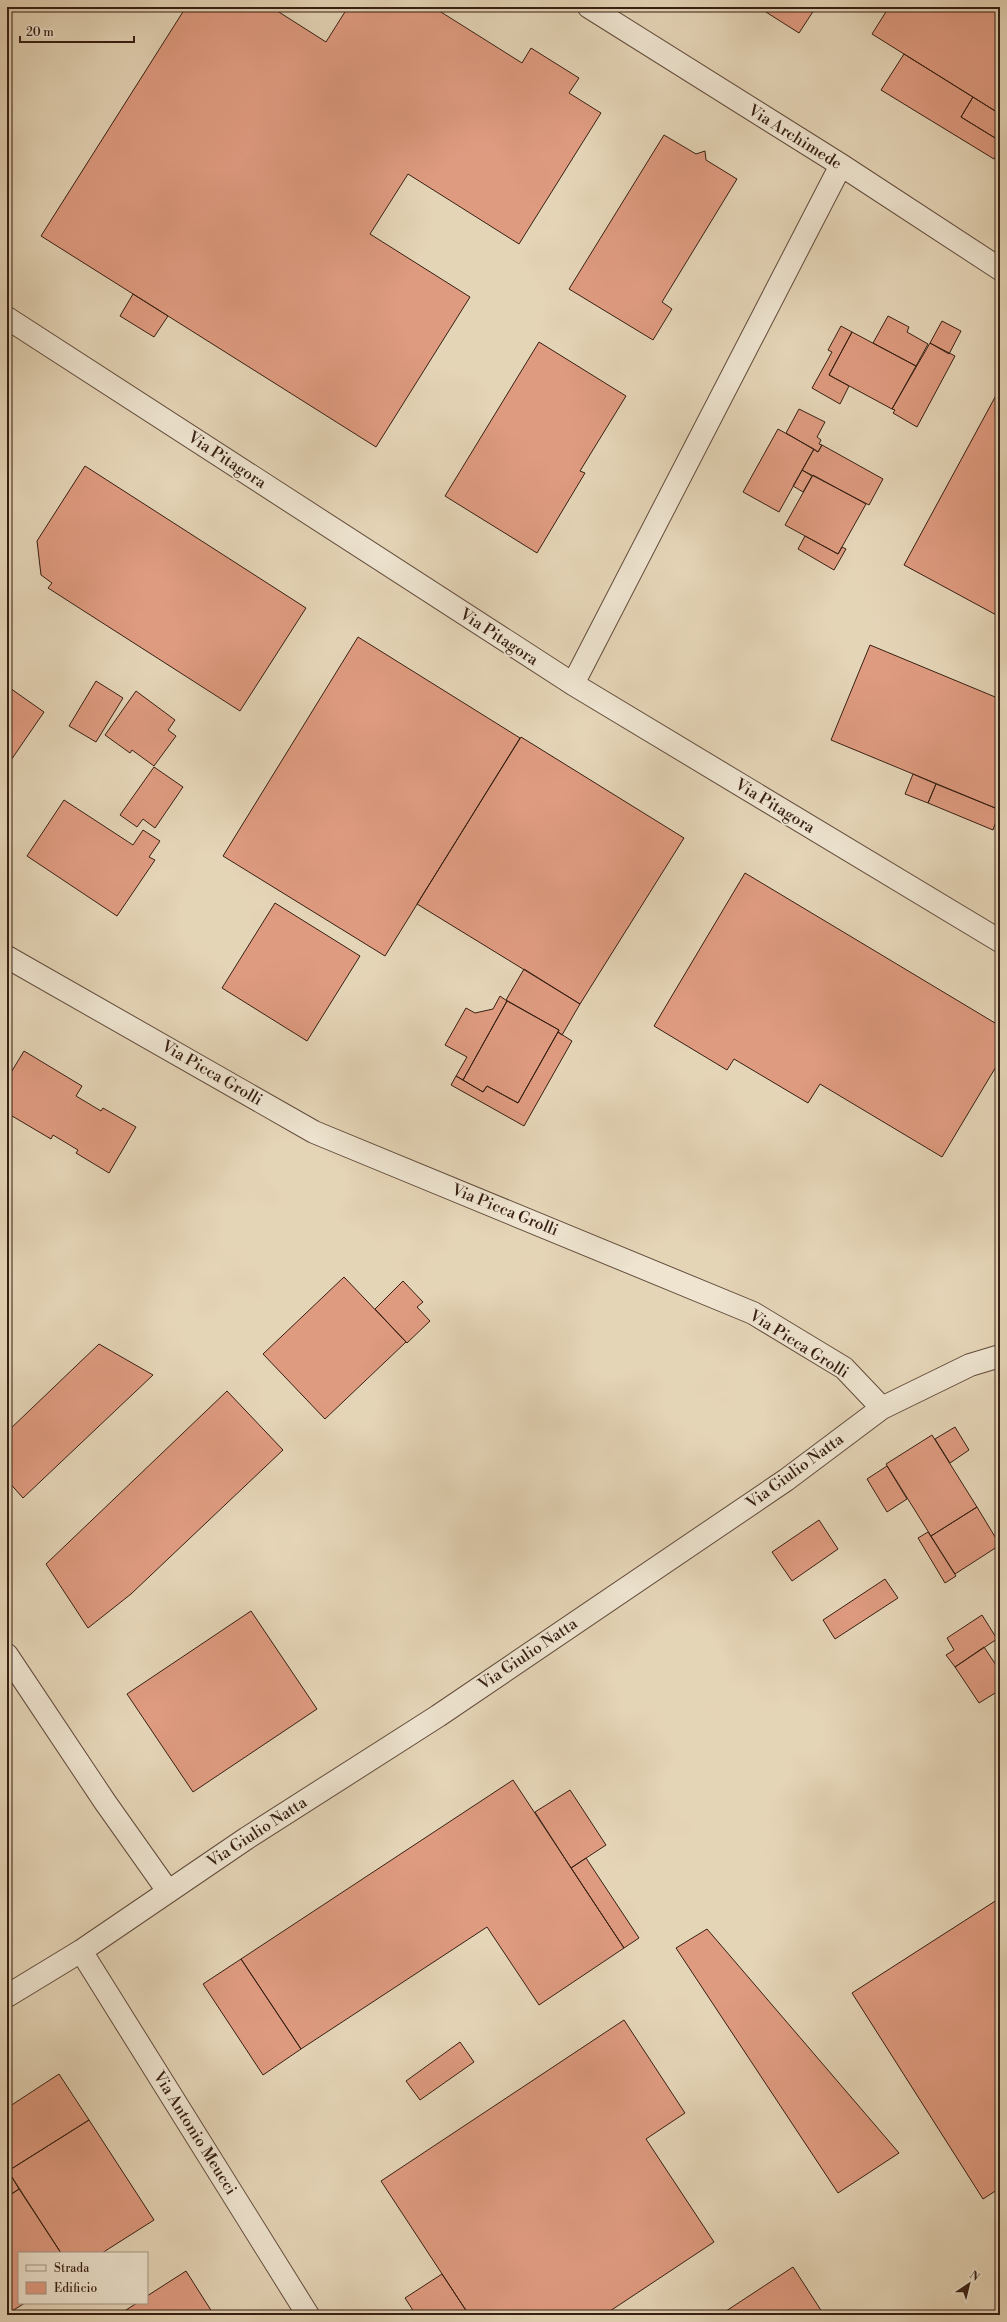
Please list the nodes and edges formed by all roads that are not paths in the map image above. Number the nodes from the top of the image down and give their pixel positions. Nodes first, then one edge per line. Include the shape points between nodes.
1 (589, 7) edge
2 (841, 165) junction
3 (1000, 269) edge
4 (7, 318) edge
5 (573, 684) junction
6 (1000, 942) edge
7 (7, 957) edge
8 (1000, 1356) edge
9 (882, 1408) junction
10 (7, 1655) edge
11 (168, 1891) junction
12 (81, 1951) junction
13 (7, 1996) edge
14 (308, 2315) edge

1 - 2 street, Via Archimede
2 - 3 street, Via Archimede
2 - 5 street
4 - 5 street, Via Pitagora
5 - 6 street, Via Pitagora
7 - 9 street, Via Picca Grolli via 314,1132 753,1313 844,1368
8 - 9 street via 970,1365
9 - 11 street, Via Giulio Natta via 786,1480 438,1716
10 - 11 street
11 - 12 street, Via Giulio Natta
12 - 13 street, Via Giulio Natta
12 - 14 street, Via Antonio Meucci

